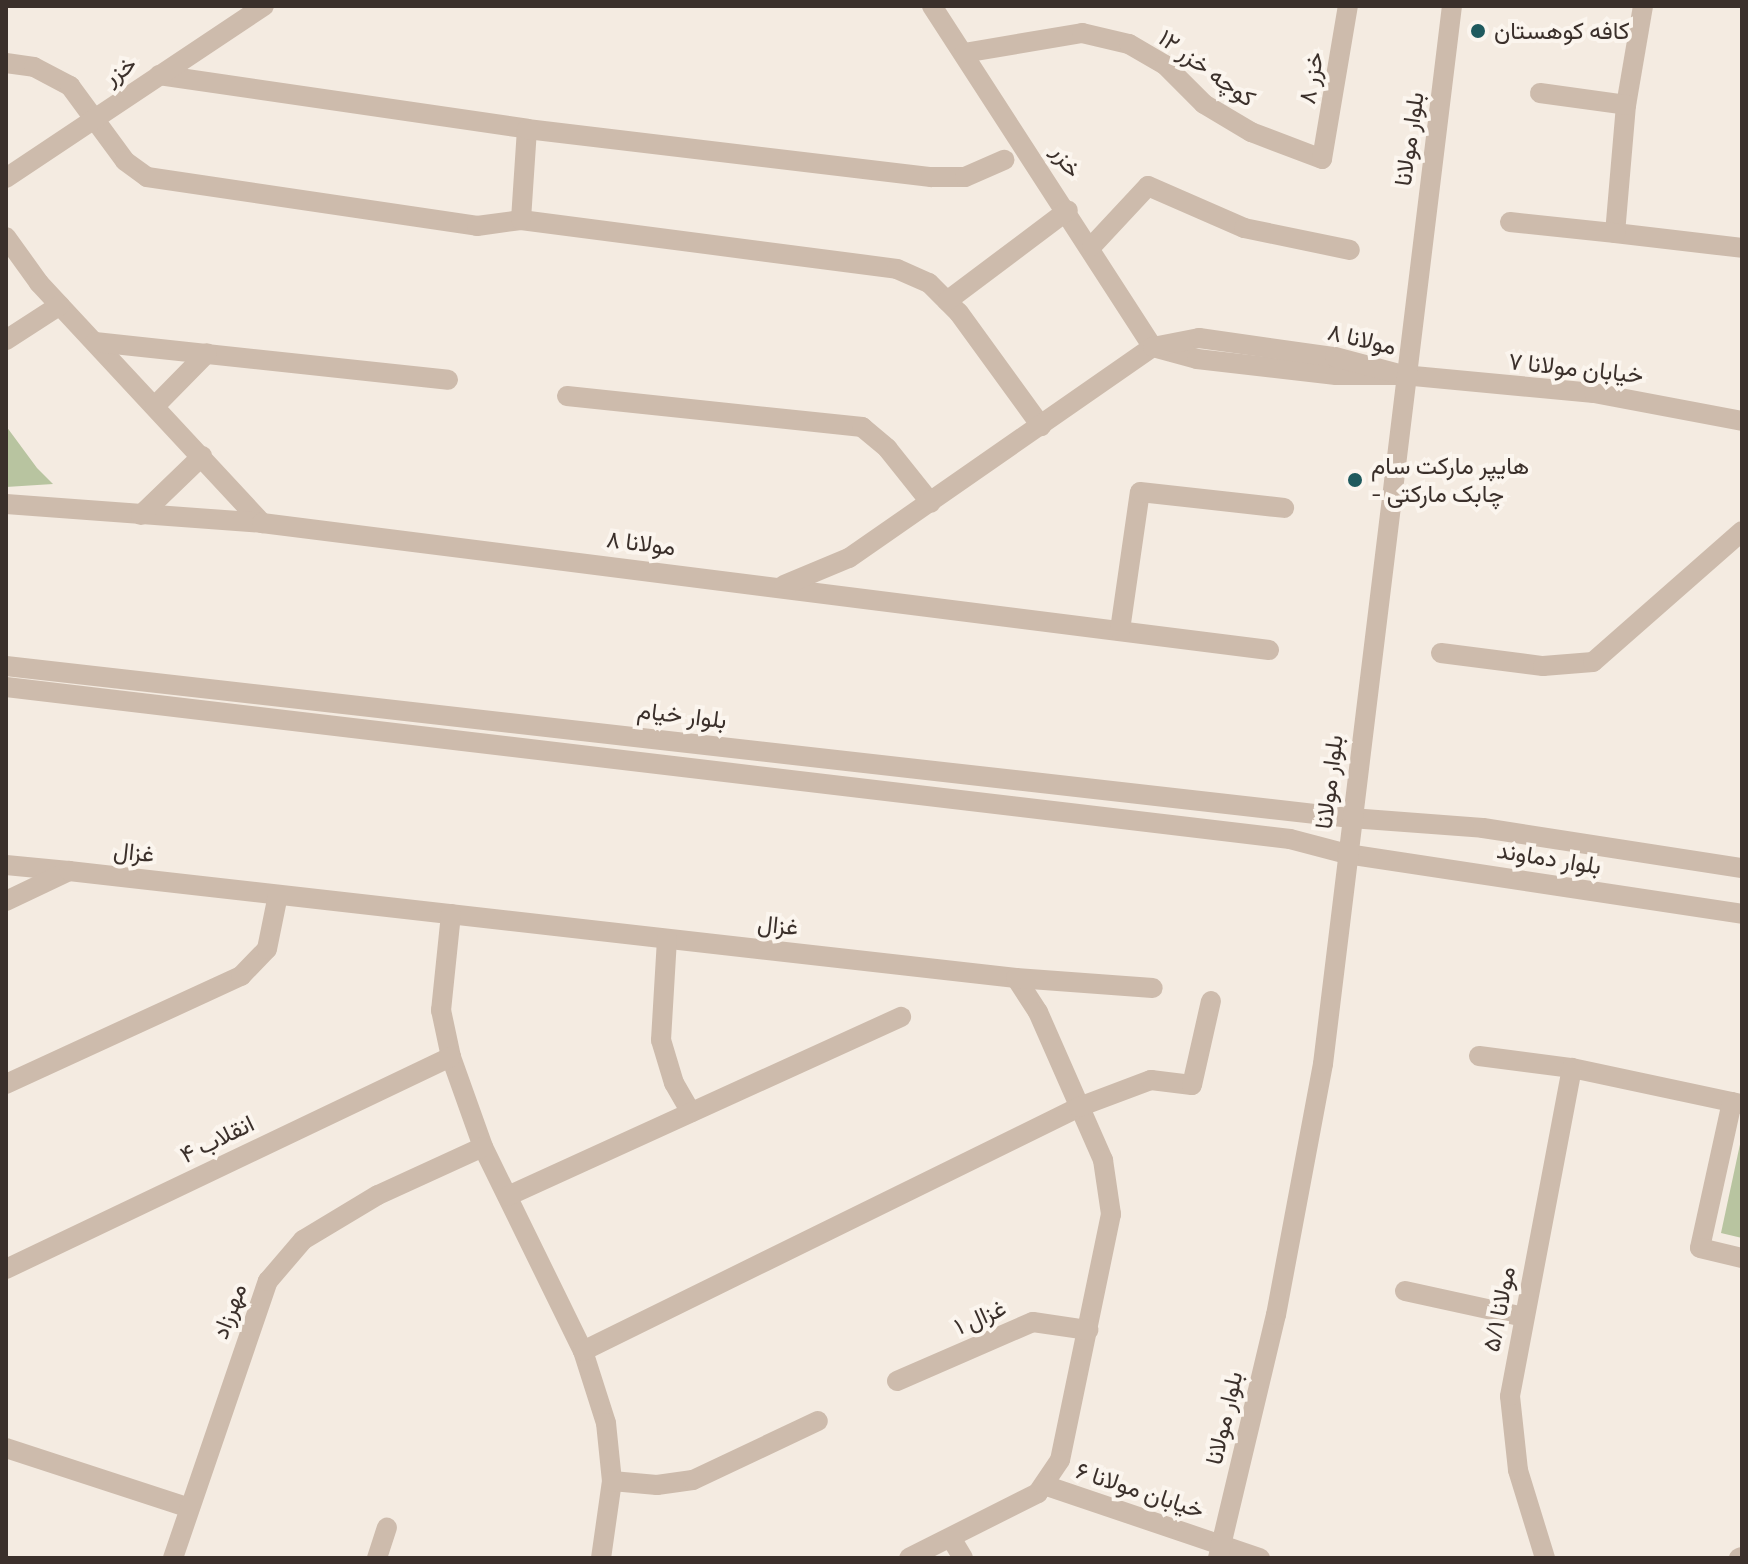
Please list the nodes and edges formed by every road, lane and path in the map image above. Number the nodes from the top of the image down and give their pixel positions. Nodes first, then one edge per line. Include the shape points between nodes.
1 (264, 6) edge
2 (932, 6) edge
3 (1348, 6) edge
4 (1452, 6) edge
5 (1643, 6) edge
6 (964, 53) junction
7 (6, 63) edge
8 (159, 75) junction
9 (1540, 93) dead end
10 (1626, 105) junction
11 (95, 118) junction
12 (527, 129) junction
13 (1322, 159) joint
14 (1004, 160) dead end
15 (6, 178) edge
16 (1068, 210) junction
17 (521, 220) junction
18 (1510, 222) dead end
19 (1615, 233) junction
20 (6, 237) edge
21 (1092, 246) junction
22 (1742, 248) edge
23 (1350, 250) dead end
24 (947, 301) junction
25 (60, 305) junction
26 (6, 340) edge
27 (95, 342) junction
28 (1153, 347) junction
29 (207, 353) junction
30 (1403, 375) junction
31 (448, 380) dead end
32 (567, 396) dead end
33 (155, 406) junction
34 (1742, 421) edge
35 (1041, 426) junction
36 (202, 456) junction
37 (931, 503) junction
38 (6, 504) edge
39 (1284, 508) dead end
40 (141, 515) junction
41 (262, 523) junction
42 (1742, 531) edge
43 (782, 586) junction
44 (1120, 630) junction
45 (1269, 650) dead end
46 (1441, 653) dead end
47 (6, 666) edge
48 (6, 687) edge
49 (1351, 818) junction
50 (1347, 854) junction
51 (6, 865) edge
52 (1742, 868) edge
53 (69, 871) junction
54 (278, 895) junction
55 (6, 901) edge
56 (451, 914) junction
57 (1742, 914) edge
58 (667, 939) junction
59 (1016, 978) junction
60 (1153, 988) dead end
61 (1211, 1001) dead end
62 (901, 1017) dead end
63 (1479, 1056) dead end
64 (451, 1057) junction
65 (1572, 1068) junction
66 (6, 1084) edge
67 (1737, 1103) edge
68 (1079, 1107) junction
69 (691, 1112) junction
70 (483, 1147) junction
71 (508, 1196) junction
72 (1742, 1258) edge
73 (6, 1269) edge
74 (1405, 1291) dead end
75 (1524, 1317) junction
76 (1088, 1330) junction
77 (583, 1351) junction
78 (897, 1381) dead end
79 (818, 1421) dead end
80 (6, 1448) edge
81 (612, 1481) junction
82 (1044, 1485) junction
83 (187, 1507) junction
84 (387, 1528) dead end
85 (951, 1538) junction
86 (1220, 1551) edge
87 (173, 1558) edge
88 (377, 1558) edge
89 (601, 1558) edge
90 (909, 1558) edge
91 (963, 1558) edge
92 (1260, 1558) edge
93 (1545, 1558) edge

1 - 8 street, خزر
2 - 6 street, خزر
3 - 13 street, خزر ۸
4 - 30 street, بلوار مولانا
5 - 10 street
6 - 13 street, کوچه خزر ۱۲ via 1082,33 1129,44 1165,65 1204,104 1251,132
6 - 16 street, خزر
7 - 11 street via 34,67 70,86
8 - 11 street, خزر
8 - 12 street
9 - 10 street
10 - 19 street
11 - 15 street, خزر
11 - 17 street via 125,161 147,177 477,226
12 - 14 street via 942,178 965,177
12 - 17 street
16 - 21 street, خزر
16 - 24 street
17 - 24 street via 897,269 929,283
18 - 19 street
19 - 22 street
20 - 25 street
21 - 23 street via 1148,186 1244,228
21 - 28 street, خزر
24 - 35 street
25 - 26 street
25 - 27 street
27 - 29 street
27 - 33 street
28 - 30 street, مولانا ۸ via 1197,359 1305,372
28 - 35 street
29 - 31 street
29 - 33 street
30 - 34 street, خیابان مولانا ۷ via 1594,393
30 - 49 street, بلوار مولانا
32 - 37 street via 862,427 887,448
33 - 36 street
35 - 37 street
36 - 40 street
36 - 41 street
37 - 43 street via 849,558
38 - 40 street, مولانا ۸
39 - 44 street via 1140,492
40 - 41 street, مولانا ۸
41 - 43 street, مولانا ۸
42 - 46 street via 1593,662 1543,666
43 - 44 street, مولانا ۸
44 - 45 street, مولانا ۸
47 - 49 street, بلوار خیام
48 - 50 street via 1274,837
49 - 50 street, بلوار مولانا
49 - 52 street, بلوار دماوند via 1483,828
50 - 57 street, بلوار دماوند
50 - 86 street, بلوار مولانا via 1323,1064 1276,1315
51 - 53 street, غزال
53 - 54 street, غزال
53 - 55 street
54 - 56 street, غزال
54 - 66 street via 267,949 241,976
56 - 58 street, غزال
56 - 64 street via 441,1010
58 - 59 street, غزال
58 - 69 street via 661,1040 674,1083
59 - 60 street, غزال
59 - 68 street via 1038,1012
61 - 68 street via 1192,1085 1151,1080
62 - 69 street
63 - 65 street
64 - 70 street
64 - 73 street, انقلاب ۴
65 - 67 street
65 - 75 street, مولانا ۵/۱
67 - 72 street via 1700,1248
68 - 76 street via 1103,1160 1111,1214
68 - 77 street
69 - 71 street
70 - 71 street
70 - 83 street, مهرزاد via 378,1195 303,1240 268,1281
71 - 77 street
74 - 75 street
75 - 93 street, مولانا ۵/۱ via 1510,1396 1518,1470
76 - 78 street, غزال ۱ via 1033,1322
76 - 82 street via 1060,1460
77 - 81 street via 606,1423
79 - 81 street via 693,1480 657,1485
80 - 83 street
81 - 89 street
82 - 85 street
82 - 86 street, خیابان مولانا ۶
83 - 87 street, مهرزاد
84 - 88 street
85 - 90 street
85 - 91 street
86 - 92 street, خیابان مولانا ۶

